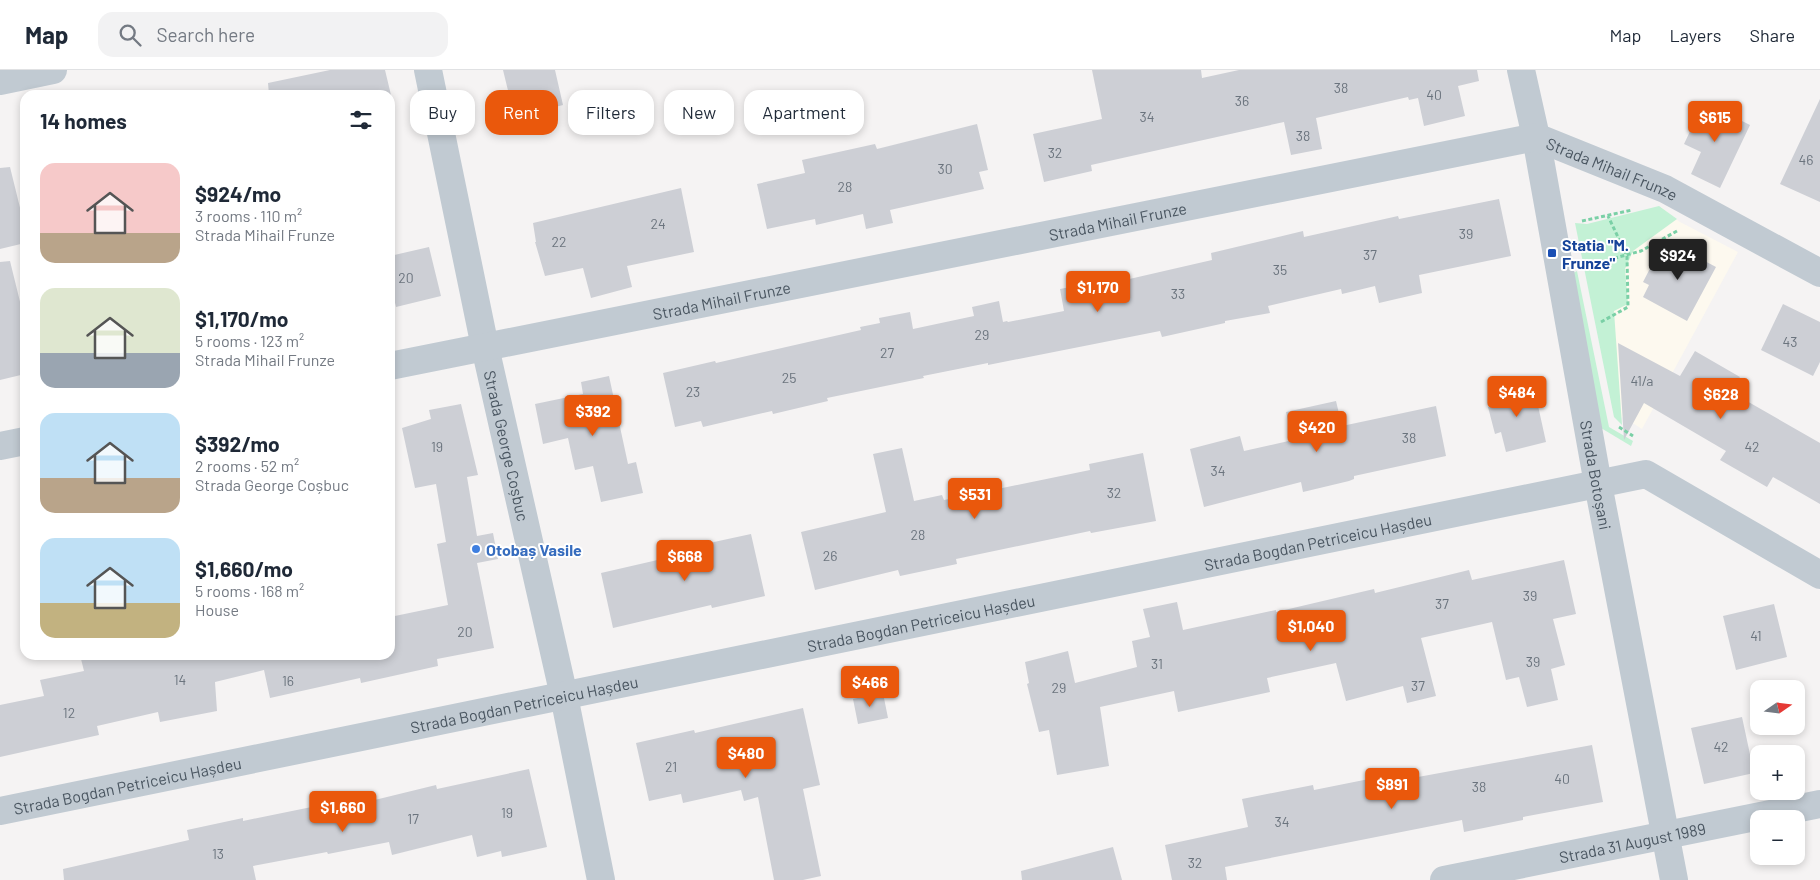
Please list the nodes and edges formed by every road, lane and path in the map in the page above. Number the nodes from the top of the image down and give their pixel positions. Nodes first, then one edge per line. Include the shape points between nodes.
1 (53, 70) edge
2 (428, 70) edge
3 (1521, 70) edge
4 (0, 81) edge
5 (1536, 136) junction
6 (1608, 216) dead end
7 (1686, 235) dead end
8 (1627, 256) junction
9 (1581, 266) dead end
10 (1820, 273) edge
11 (1600, 323) dead end
12 (485, 347) junction
13 (395, 365) edge
14 (20, 442) edge
15 (0, 446) edge
16 (1598, 484) junction
17 (1820, 575) edge
18 (564, 696) junction
19 (1820, 804) edge
20 (0, 811) edge
21 (1665, 835) junction
22 (601, 880) edge
23 (1444, 880) edge
24 (1674, 880) edge

1 - 4 street
2 - 12 street, Strada George Coșbuc
3 - 5 street, Strada Botoșani
5 - 10 street, Strada Mihail Frunze via 1665,189
5 - 12 street, Strada Mihail Frunze
5 - 16 street, Strada Botoșani
6 - 8 path
7 - 8 path via 1677,231
8 - 9 path
8 - 11 path via 1628,308
12 - 13 street, Strada Mihail Frunze
12 - 18 street, Strada George Coșbuc
14 - 15 street
16 - 17 street, Strada Bogdan Petriceicu Hașdeu via 1646,474
16 - 18 street, Strada Bogdan Petriceicu Hașdeu
16 - 21 street, Strada Botoșani
18 - 20 street, Strada Bogdan Petriceicu Hașdeu
18 - 22 street, Strada George Coșbuc
19 - 21 street, Strada 31 August 1989
21 - 23 street, Strada 31 August 1989
21 - 24 street, Strada Botoșani

